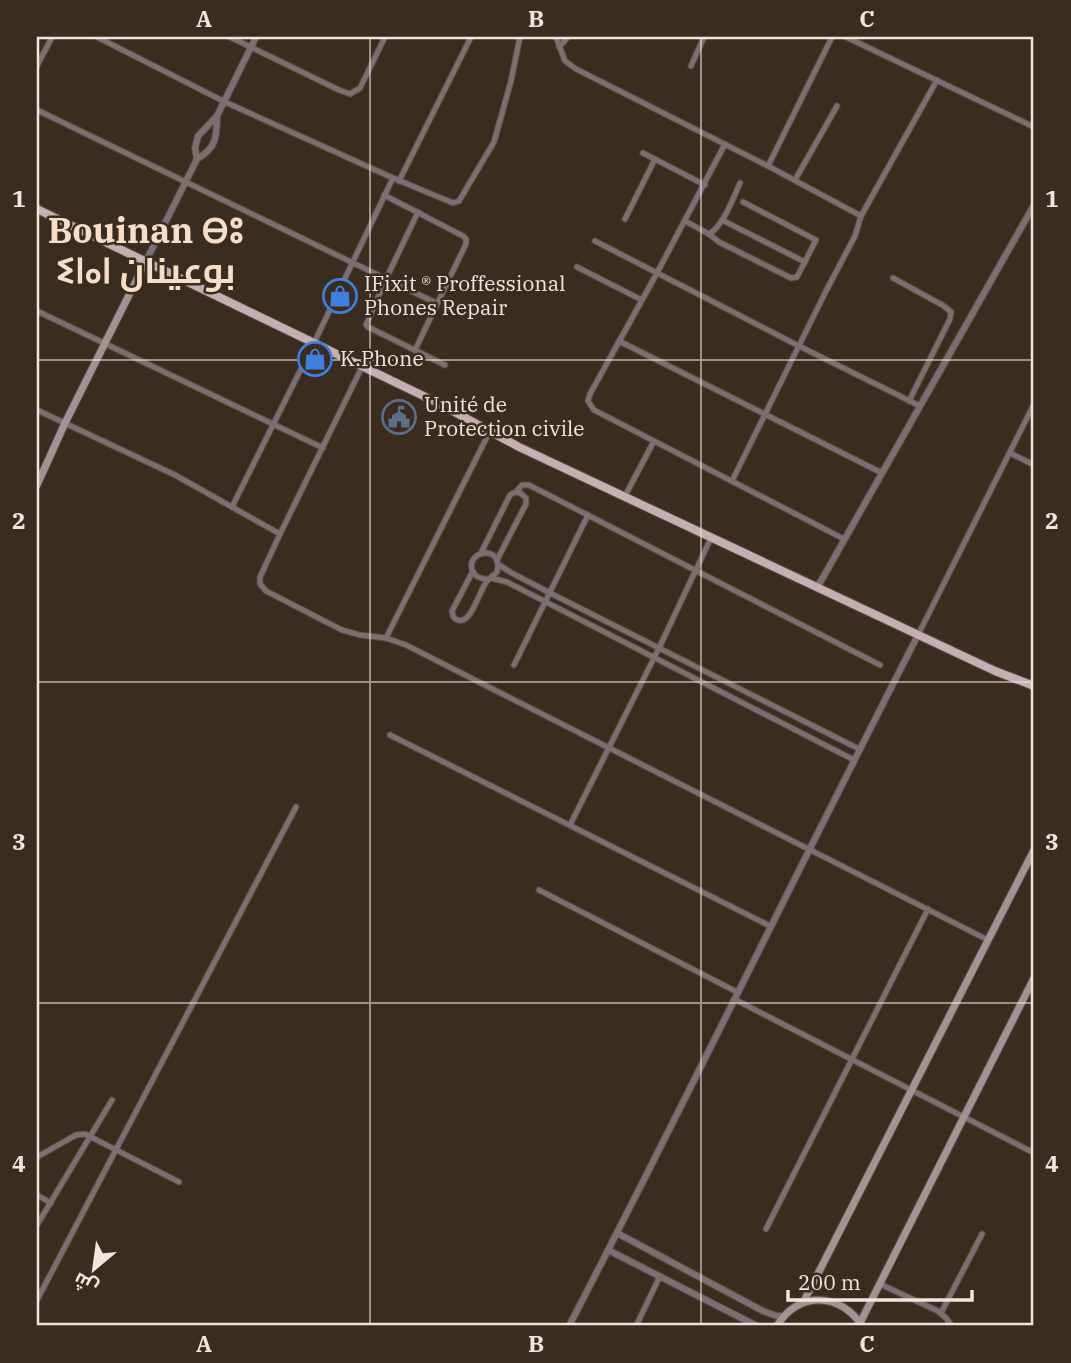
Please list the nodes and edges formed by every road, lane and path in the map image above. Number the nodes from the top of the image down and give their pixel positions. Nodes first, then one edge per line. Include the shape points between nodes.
1 (52, 37) edge
2 (97, 37) edge
3 (230, 37) edge
4 (256, 37) edge
5 (384, 37) edge
6 (471, 37) edge
7 (520, 37) edge
8 (556, 37) edge
9 (568, 37) edge
10 (704, 37) edge
11 (832, 37) edge
12 (846, 37) edge
13 (37, 46) edge
14 (251, 47) junction
15 (559, 47) junction
16 (45, 50) junction
17 (37, 66) edge
18 (691, 66) dead end
19 (937, 80) junction
20 (225, 102) junction
21 (837, 106) dead end
22 (37, 110) edge
23 (217, 116) junction
24 (1034, 127) edge
25 (725, 144) junction
26 (643, 153) dead end
27 (197, 159) junction
28 (654, 159) junction
29 (768, 166) junction
30 (396, 179) junction
31 (794, 180) junction
32 (186, 183) junction
33 (740, 183) dead end
34 (705, 185) junction
35 (384, 195) junction
36 (743, 202) dead end
37 (1034, 205) edge
38 (37, 209) edge
39 (418, 212) junction
40 (862, 216) junction
41 (625, 219) dead end
42 (722, 220) junction
43 (685, 221) junction
44 (709, 234) junction
45 (595, 241) dead end
46 (146, 261) junction
47 (805, 262) junction
48 (351, 263) junction
49 (576, 267) dead end
50 (657, 273) junction
51 (893, 278) dead end
52 (386, 279) junction
53 (642, 300) junction
54 (436, 303) junction
55 (37, 311) edge
56 (619, 341) junction
57 (105, 343) junction
58 (314, 343) junction
59 (799, 346) junction
60 (415, 350) junction
61 (445, 365) dead end
62 (362, 367) junction
63 (909, 401) junction
64 (1034, 404) edge
65 (920, 406) junction
66 (37, 410) edge
67 (764, 415) junction
68 (65, 423) junction
69 (274, 424) junction
70 (490, 431) junction
71 (654, 441) junction
72 (323, 448) junction
73 (1010, 453) junction
74 (1034, 465) edge
75 (882, 473) junction
76 (733, 481) junction
77 (37, 485) edge
78 (516, 492) junction
79 (625, 496) junction
80 (232, 507) junction
81 (589, 515) junction
82 (280, 534) junction
83 (711, 538) junction
84 (844, 539) junction
85 (481, 553) junction
86 (498, 562) junction
87 (696, 570) junction
88 (473, 571) junction
89 (490, 579) junction
90 (817, 588) junction
91 (550, 593) junction
92 (545, 602) junction
93 (918, 635) junction
94 (386, 638) junction
95 (659, 649) junction
96 (654, 657) junction
97 (514, 665) dead end
98 (880, 665) dead end
99 (1034, 686) edge
100 (778, 707) junction
101 (772, 717) junction
102 (390, 734) dead end
103 (608, 748) junction
104 (859, 749) junction
105 (854, 760) junction
106 (296, 807) dead end
107 (570, 825) junction
108 (809, 849) junction
109 (1034, 850) edge
110 (539, 890) dead end
111 (928, 909) junction
112 (770, 926) junction
113 (988, 940) junction
114 (1034, 978) edge
115 (737, 992) junction
116 (734, 999) junction
117 (852, 1059) junction
118 (912, 1090) junction
119 (113, 1100) dead end
120 (964, 1117) junction
121 (92, 1136) junction
122 (115, 1149) junction
123 (1034, 1153) edge
124 (37, 1157) edge
125 (179, 1182) dead end
126 (37, 1195) edge
127 (51, 1203) junction
128 (37, 1225) edge
129 (766, 1230) dead end
130 (617, 1233) junction
131 (982, 1234) dead end
132 (608, 1250) junction
133 (660, 1276) junction
134 (880, 1284) junction
135 (37, 1300) edge
136 (804, 1301) junction
137 (941, 1313) junction
138 (784, 1316) junction
139 (861, 1324) edge
140 (569, 1326) edge
141 (636, 1326) edge
142 (757, 1326) edge
143 (777, 1326) edge
144 (952, 1326) edge

1 - 16 street
2 - 20 street
3 - 14 street
4 - 14 street
5 - 14 street via 360,88 350,94
6 - 30 street
7 - 30 street via 494,142 459,201 453,203
8 - 15 street
9 - 15 street
10 - 18 street
11 - 29 street
12 - 19 street
13 - 16 street
14 - 20 street
15 - 25 street via 565,61 576,69
16 - 17 street
19 - 24 street
19 - 40 street
20 - 23 street
20 - 30 street
21 - 31 street
22 - 32 street
23 - 27 street via 198,136
23 - 27 street via 215,143
25 - 29 street
25 - 34 street
26 - 28 street
27 - 32 street
28 - 34 street
28 - 41 street
29 - 31 street
30 - 35 street
31 - 40 street
32 - 46 street
32 - 48 street
33 - 42 street
34 - 43 street
35 - 39 street
35 - 48 street
36 - 47 street via 814,238
37 - 65 street
38 - 46 main road
39 - 52 street
39 - 54 street via 466,239
40 - 59 street
42 - 44 street
42 - 47 street
43 - 44 street
43 - 50 street
44 - 47 street via 791,278 797,277
45 - 50 street
46 - 57 main road
46 - 58 main road
48 - 52 street
48 - 58 street
49 - 53 street
50 - 53 street
50 - 59 street
51 - 63 street via 951,312
52 - 54 street
52 - 60 street via 366,325
53 - 56 street
54 - 60 street
55 - 57 street
56 - 67 street
56 - 71 street via 588,401 594,410
57 - 68 main road
57 - 69 street
58 - 62 main road
58 - 69 street
59 - 63 street
59 - 67 street
60 - 61 street
62 - 70 main road
62 - 72 street
63 - 65 street
64 - 73 street
65 - 75 street
66 - 68 street
67 - 75 street
67 - 76 street
68 - 77 main road
68 - 80 street
69 - 72 street
69 - 80 street
70 - 79 main road
70 - 94 street
71 - 76 street
71 - 79 street
72 - 82 street
73 - 74 street
73 - 93 street
75 - 84 street
76 - 84 street
78 - 81 street via 522,485 530,485
78 - 85 street via 510,495
78 - 86 street via 524,495 526,504
79 - 83 main road
80 - 82 street
81 - 87 street
81 - 91 street
82 - 94 street via 260,577 263,590 342,630
83 - 87 street
83 - 90 main road
84 - 90 street
85 - 86 street
85 - 88 street via 472,563
86 - 89 street
86 - 91 street
87 - 95 street
87 - 98 street
88 - 89 street via 479,578
88 - 89 street via 452,611 457,620 468,618
89 - 92 street via 503,580
90 - 93 main road
91 - 92 street
91 - 95 street
92 - 96 street
92 - 97 street
93 - 99 main road
93 - 104 street
94 - 103 street
95 - 96 street
95 - 100 street
96 - 101 street
96 - 103 street
100 - 101 street
100 - 104 street
101 - 105 street
102 - 107 street
103 - 107 street
103 - 108 street
104 - 105 street
105 - 108 street
106 - 122 street
107 - 112 street
108 - 111 street
108 - 112 street
109 - 113 main road
110 - 115 street
111 - 113 street
111 - 117 street
112 - 115 street
113 - 118 main road
114 - 120 main road
115 - 116 street
116 - 117 street
116 - 130 street
117 - 118 street
117 - 129 street
118 - 120 street
118 - 136 main road
119 - 121 street
120 - 123 street
120 - 134 main road
121 - 122 street
121 - 124 street via 76,1135
121 - 127 street
122 - 125 street
122 - 135 street
126 - 127 street
127 - 128 street
130 - 132 street
130 - 138 street via 763,1311
131 - 137 street
132 - 133 street
132 - 140 street
133 - 141 street
133 - 142 street
134 - 137 street
134 - 139 main road
136 - 138 main road
136 - 139 main road via 830,1301
137 - 144 street
138 - 143 main road

